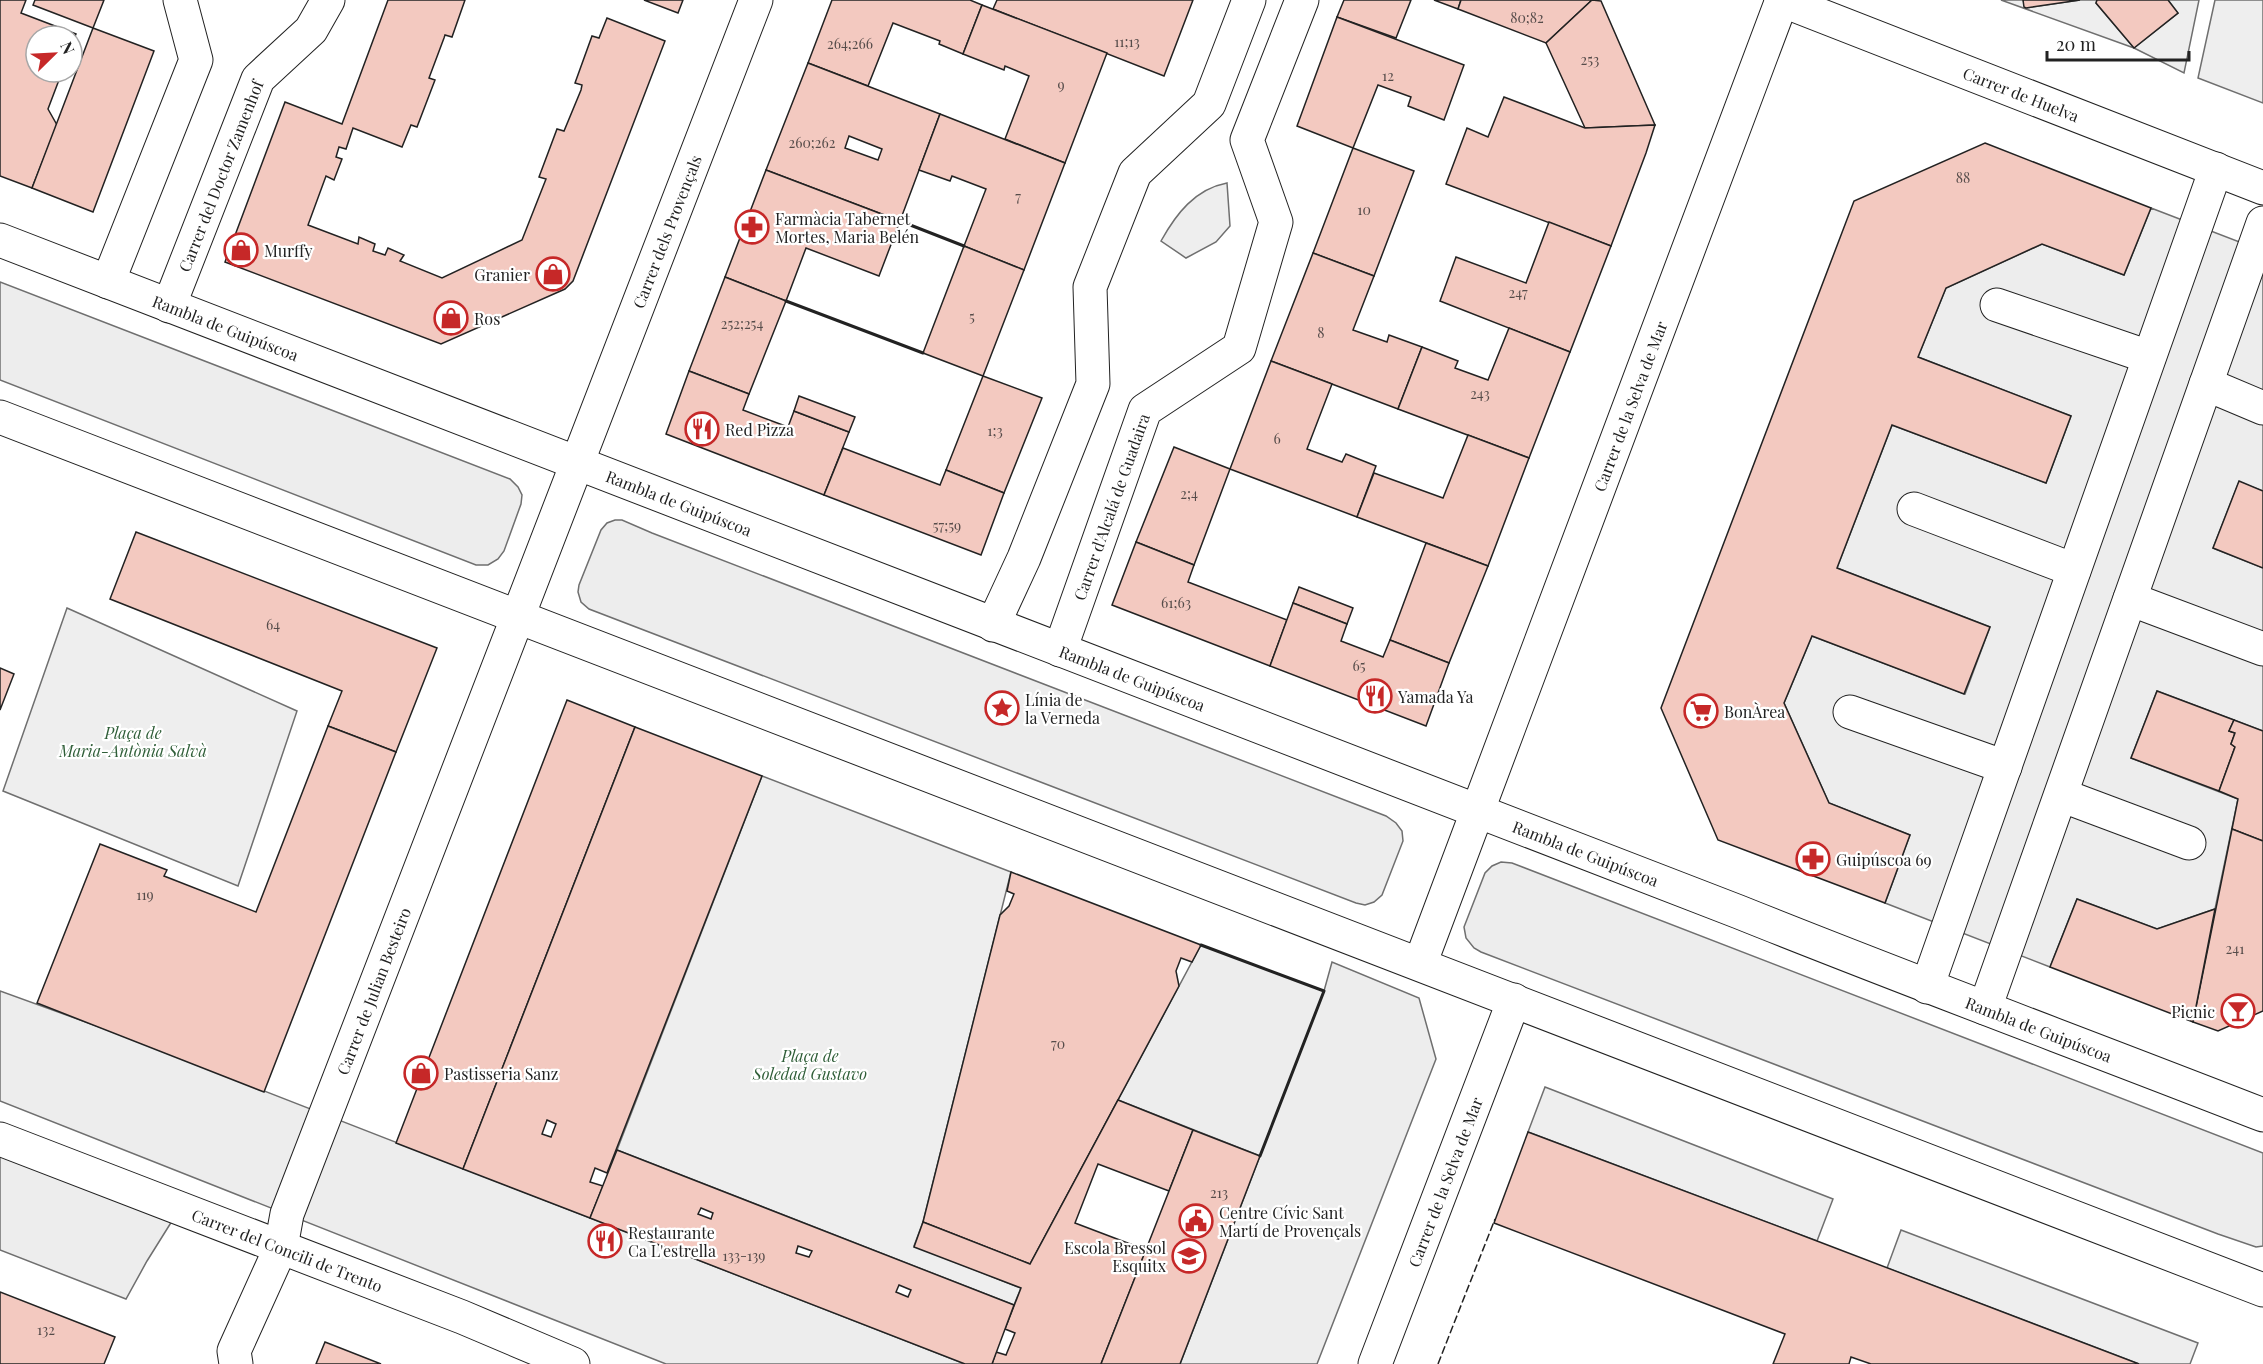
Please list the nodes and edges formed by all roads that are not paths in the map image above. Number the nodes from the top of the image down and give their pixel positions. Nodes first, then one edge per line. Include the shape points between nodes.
1 (180, 0) edge
2 (328, 0) edge
3 (756, 0) edge
4 (1249, 0) edge
5 (1302, 0) edge
6 (1782, 0) edge
7 (2216, 170) junction
8 (2263, 188) edge
9 (2263, 223) edge
10 (0, 240) edge
11 (108, 282) junction
12 (1997, 305) dead end
13 (169, 306) junction
14 (2150, 357) junction
15 (2206, 384) junction
16 (2263, 408) edge
17 (0, 417) edge
18 (575, 463) junction
19 (1914, 509) dead end
20 (2074, 570) junction
21 (2130, 599) junction
22 (519, 617) junction
23 (993, 625) junction
24 (2263, 649) edge
25 (1060, 650) junction
26 (1850, 712) dead end
27 (2005, 766) junction
28 (2061, 795) junction
29 (1477, 812) junction
30 (2189, 843) dead end
31 (1420, 964) junction
32 (1927, 987) junction
33 (1514, 1000) junction
34 (1985, 1008) junction
35 (2263, 1115) edge
36 (0, 1139) edge
37 (281, 1246) junction
38 (2263, 1290) edge
39 (236, 1364) edge
40 (573, 1364) edge
41 (1375, 1364) edge

1 - 11 street via 196,60
2 - 13 street, Carrer del Doctor Zamenhof via 311,30 258,79
3 - 18 street, Carrer dels Provençals
4 - 23 street via 1209,104 1135,173 1090,287 1093,384
5 - 25 street, Carrer d'Alcalá de Guadaira via 1247,140 1276,222 1239,348 1145,410
6 - 7 street, Carrer de Huelva
6 - 29 street, Carrer de la Selva de Mar
7 - 8 street, Carrer de Huelva
7 - 14 street
9 - 15 street
10 - 11 street, Rambla de Guipúscoa
11 - 13 street, Rambla de Guipúscoa
12 - 14 street
13 - 18 street, Rambla de Guipúscoa
14 - 20 street
15 - 16 street
15 - 21 street
17 - 22 street
18 - 22 street, Carrer dels Provençals
18 - 23 street, Rambla de Guipúscoa
19 - 20 street
20 - 27 street
21 - 24 street
21 - 28 street
22 - 31 street
22 - 37 street, Carrer de Julian Besteiro via 291,1204
23 - 25 street, Rambla de Guipúscoa
25 - 29 street, Rambla de Guipúscoa
26 - 27 street
27 - 32 street
28 - 30 street
28 - 34 street
29 - 31 street, Carrer de la Selva de Mar
29 - 32 street, Rambla de Guipúscoa
31 - 33 street
32 - 34 street, Rambla de Guipúscoa
33 - 38 street
33 - 41 street, Carrer de la Selva de Mar
34 - 35 street, Rambla de Guipúscoa
36 - 37 street, Carrer del Concili de Trento
37 - 39 street, Carrer de Julian Besteiro via 234,1351
37 - 40 street, Carrer del Concili de Trento

